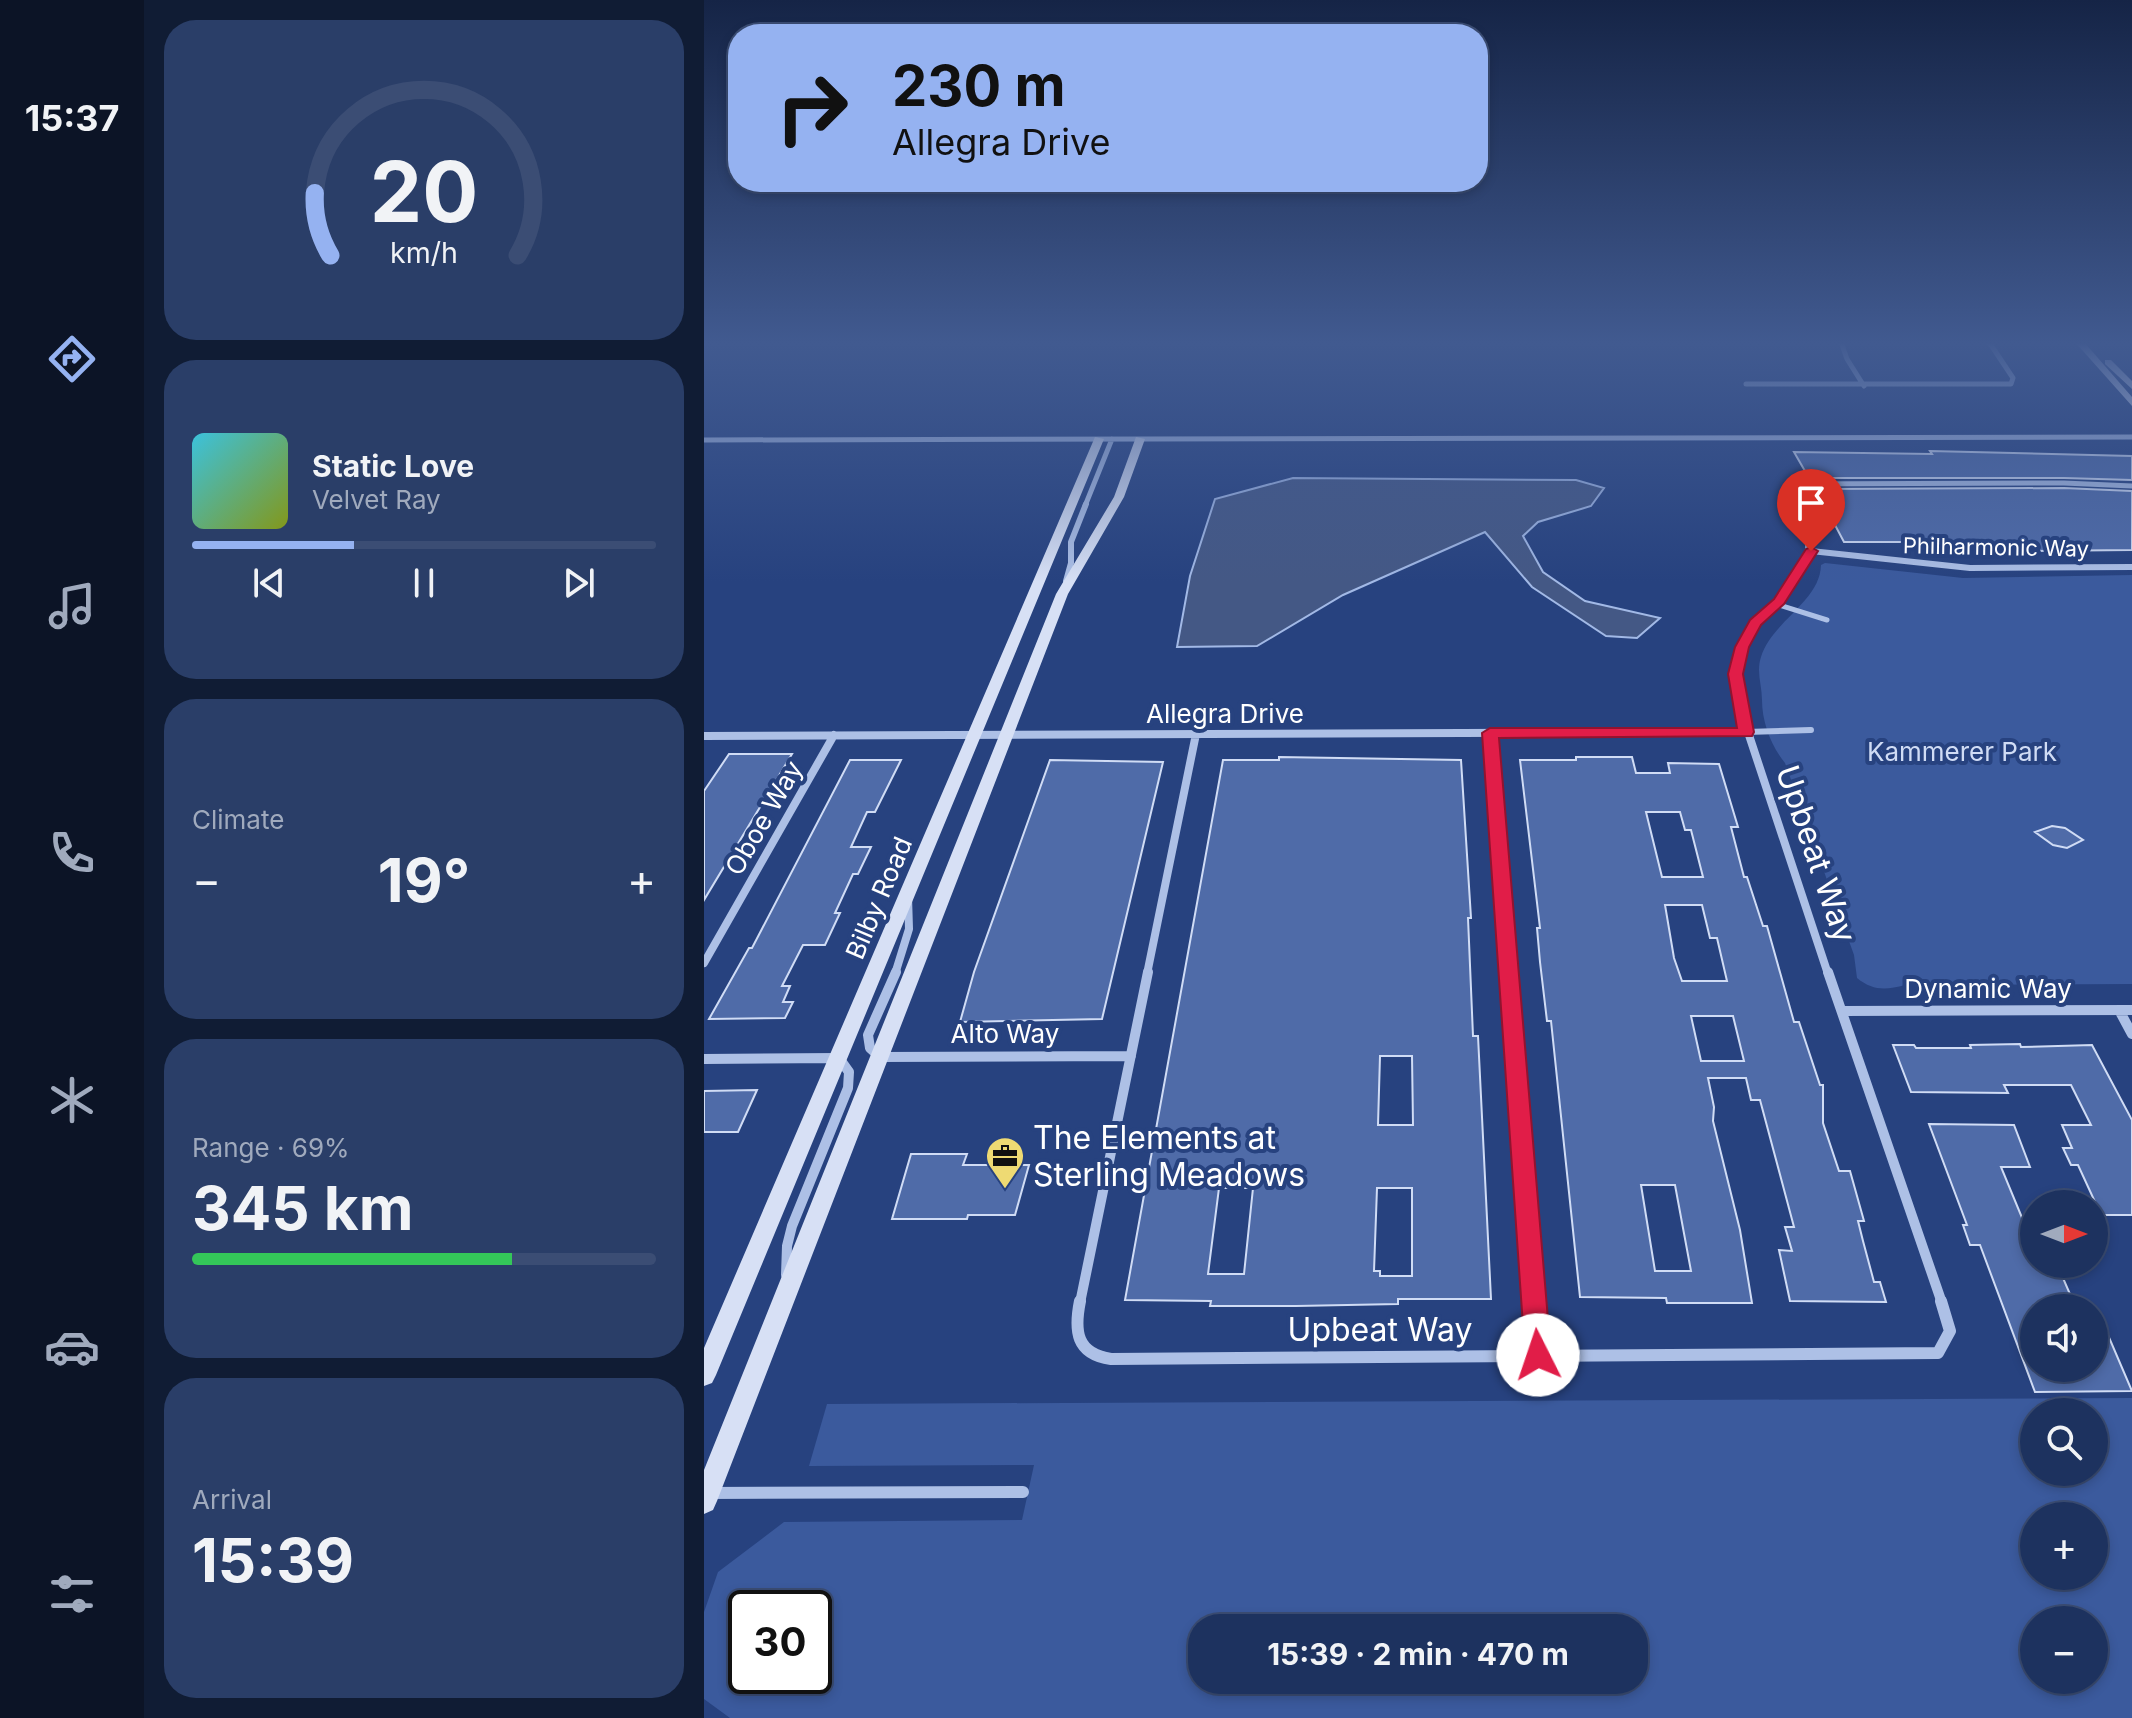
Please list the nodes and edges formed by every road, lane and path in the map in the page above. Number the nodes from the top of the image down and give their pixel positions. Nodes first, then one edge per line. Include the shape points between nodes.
1 (2132, 437) edge
2 (1106, 439) junction
3 (1140, 439) junction
4 (704, 440) edge
5 (2132, 486) edge
6 (1811, 551) junction
7 (2132, 567) edge
8 (1062, 594) junction
9 (1776, 604) junction
10 (1827, 620) dead end
11 (1811, 730) dead end
12 (1746, 732) junction
13 (1490, 733) junction
14 (1196, 734) junction
15 (834, 735) junction
16 (977, 735) junction
17 (1007, 735) junction
18 (704, 736) edge
19 (908, 896) junction
20 (704, 963) edge
21 (2119, 1010) junction
22 (2132, 1010) edge
23 (1843, 1011) junction
24 (2132, 1034) edge
25 (1131, 1056) junction
26 (880, 1057) junction
27 (839, 1058) junction
28 (704, 1059) edge
29 (788, 1288) junction
30 (1538, 1355) junction
31 (704, 1375) edge
32 (1023, 1492) dead end
33 (705, 1496) edge

1 - 3 street
2 - 3 street
2 - 4 street
2 - 8 street via 1071,542
2 - 16 street, Bilby Road
3 - 8 street via 1119,497
5 - 6 street via 1801,481 1791,487 1807,520
6 - 7 street, Philharmonic Way via 1970,568
6 - 9 street, Upbeat Way
8 - 17 street
9 - 10 lane
9 - 12 street, Upbeat Way via 1755,623 1739,661 1736,674
11 - 12 lane
12 - 13 street, Allegra Drive
12 - 23 street, Upbeat Way
13 - 14 street, Allegra Drive
13 - 30 street
14 - 17 street, Allegra Drive
14 - 25 street, Upbeat Way
15 - 16 street, Allegra Drive
15 - 18 street, Allegra Drive
15 - 20 street, Oboe Way
16 - 17 street, Allegra Drive
16 - 19 street, Bilby Road
17 - 26 street
19 - 26 street via 908,936 868,1035 868,1047
19 - 27 street, Bilby Road
21 - 22 street, Dynamic Way
21 - 23 street, Dynamic Way
21 - 24 street
23 - 30 street, Upbeat Way via 1948,1318 1948,1344 1938,1353 1922,1355
25 - 26 street, Alto Way
25 - 30 street, Upbeat Way via 1076,1323 1076,1339 1084,1351 1111,1359
26 - 29 street
27 - 28 street
27 - 29 street via 849,1072 848,1088 792,1226
27 - 31 street, Bilby Road
29 - 33 street
32 - 33 street

